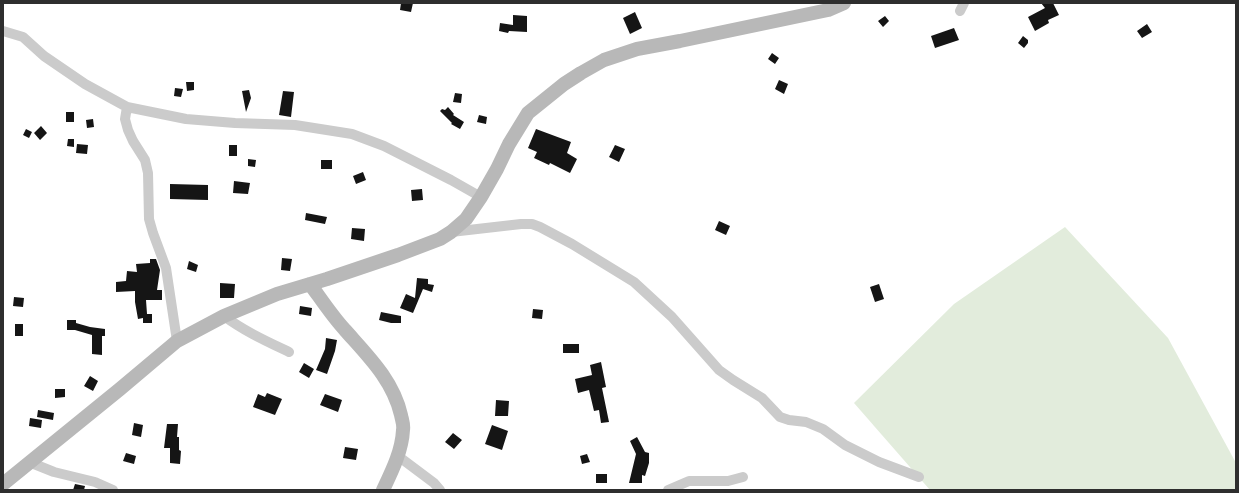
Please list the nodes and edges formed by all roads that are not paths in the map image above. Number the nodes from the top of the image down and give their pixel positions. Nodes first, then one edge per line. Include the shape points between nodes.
1 (844, 3) edge
2 (3, 31) edge
3 (126, 107) junction
4 (481, 197) junction
5 (451, 232) junction
6 (310, 284) junction
7 (224, 316) junction
8 (177, 341) junction
9 (289, 352) dead end
10 (398, 456) junction
11 (29, 462) junction
12 (743, 477) dead end
13 (919, 477) dead end
14 (3, 484) edge
15 (113, 490) edge
16 (383, 490) edge
17 (440, 490) edge
18 (668, 490) edge

1 - 4 main road via 828,10 636,49 604,60 564,84 528,113
2 - 3 street via 23,37 44,56 85,84
3 - 4 street via 186,119 295,125 352,134 384,146
3 - 8 street via 125,119 128,130 145,160 148,173 149,219 166,268
4 - 5 main road via 466,219
5 - 6 main road via 440,239 398,255
5 - 13 street via 521,224 540,227 634,282 668,312 719,370 762,398 780,417 806,422 823,429 846,446
6 - 7 main road via 277,294
6 - 10 main road via 344,329 368,354 394,393 404,428
7 - 8 main road
7 - 9 street via 237,326
8 - 11 main road
10 - 16 main road
10 - 17 street
11 - 14 main road
11 - 15 street
12 - 18 street via 728,481 690,481

